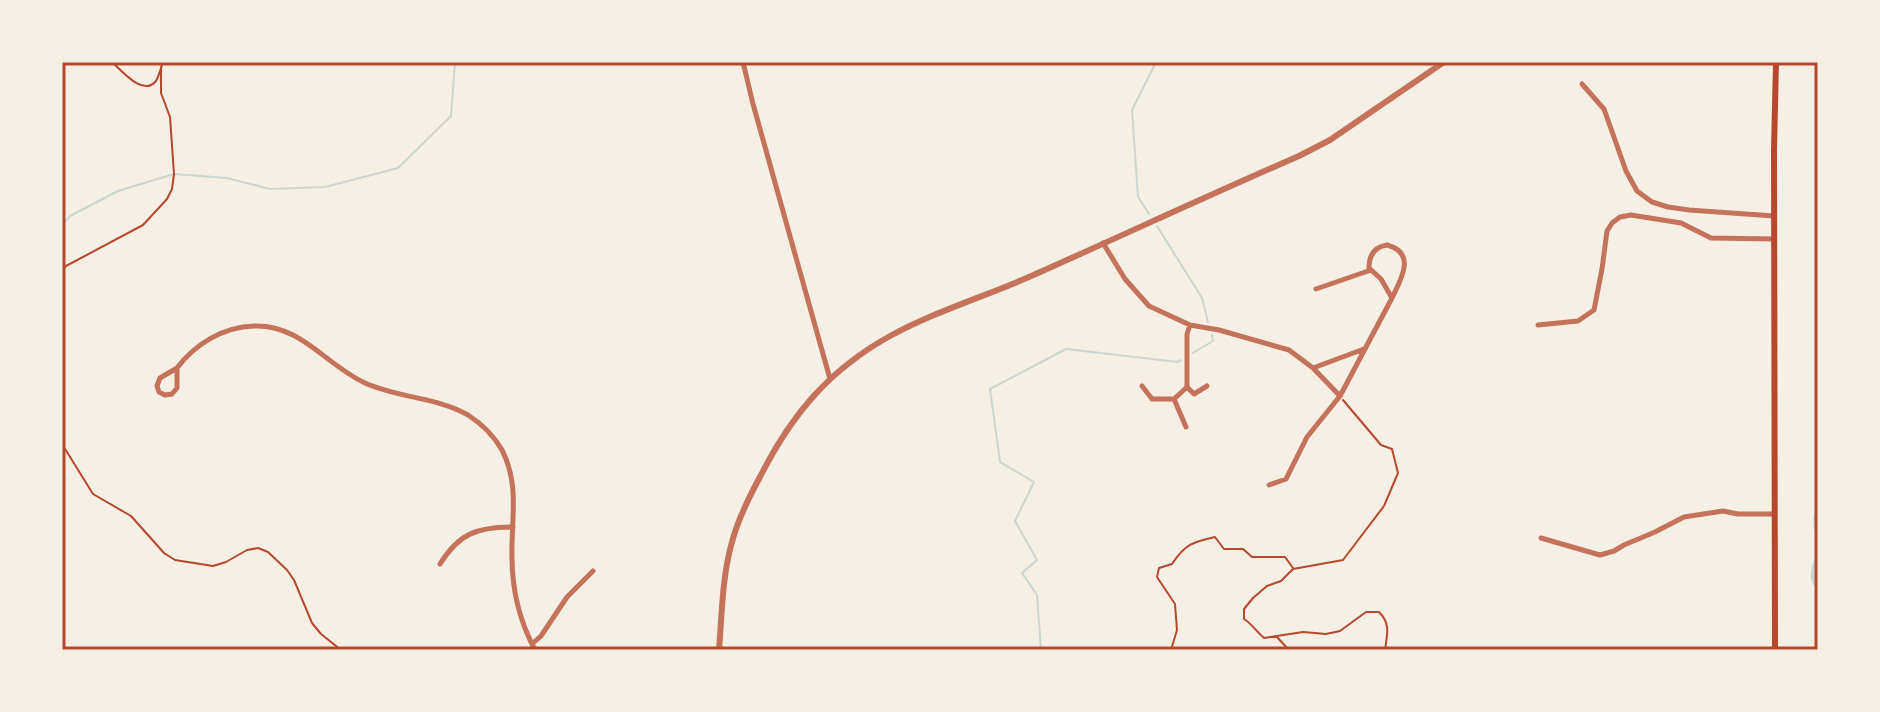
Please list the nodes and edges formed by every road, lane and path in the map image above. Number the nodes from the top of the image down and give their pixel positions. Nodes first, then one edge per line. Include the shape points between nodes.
1 (112, 62) edge
2 (163, 62) edge
3 (743, 62) edge
4 (1444, 62) edge
5 (1776, 62) edge
6 (161, 67) junction
7 (1582, 84) dead end
8 (1774, 216) junction
9 (1774, 239) junction
10 (1103, 243) junction
11 (1371, 270) junction
12 (62, 271) edge
13 (1316, 289) dead end
14 (1392, 298) junction
15 (1190, 325) junction
16 (1538, 325) dead end
17 (1365, 349) junction
18 (177, 368) junction
19 (1313, 368) junction
20 (830, 379) junction
21 (1142, 386) dead end
22 (1207, 386) dead end
23 (1187, 387) junction
24 (1340, 396) junction
25 (1174, 399) junction
26 (1186, 427) dead end
27 (62, 444) edge
28 (1269, 485) dead end
29 (1774, 514) junction
30 (513, 527) junction
31 (1541, 538) dead end
32 (440, 564) dead end
33 (1293, 569) junction
34 (593, 571) dead end
35 (1275, 635) junction
36 (534, 647) edge
37 (341, 650) edge
38 (719, 650) edge
39 (1171, 650) edge
40 (1289, 650) edge
41 (1385, 650) edge
42 (1775, 650) edge

1 - 6 path via 144,86 157,80
2 - 6 path
3 - 20 street
4 - 10 street via 1330,140
5 - 8 main road
6 - 12 path via 161,93 170,117 172,189 143,225
7 - 8 street via 1604,109 1637,191 1652,202
8 - 9 main road
9 - 16 street via 1711,238 1681,223 1620,217 1607,231 1594,310 1578,321
9 - 29 main road
10 - 15 street via 1149,306
10 - 20 street via 910,326
11 - 13 street
11 - 14 street
11 - 14 street via 1370,258 1378,248 1387,245 1400,251 1405,268
14 - 17 street
15 - 19 street via 1289,350
15 - 23 street
17 - 19 street
17 - 24 street
18 - 18 street via 160,378 159,392 172,394 177,388
18 - 30 street via 200,343 223,332 276,328 361,381 454,408 478,422 501,448 513,484
19 - 24 street
20 - 38 street via 786,430 742,515 730,552
21 - 25 street via 1152,399
22 - 23 street via 1194,394
23 - 25 street
24 - 28 street via 1307,437 1286,479
24 - 33 path via 1381,445 1392,449 1398,473 1384,506 1343,560
25 - 26 street
27 - 37 path via 93,494 131,516 175,560 213,566 247,550 268,552 294,580 312,623
29 - 31 street via 1723,511 1684,517 1600,555
29 - 42 main road
30 - 32 street via 473,532 452,546
30 - 36 street via 516,596
33 - 35 path via 1244,609 1244,619 1264,638
33 - 39 path via 1285,557 1252,557 1243,549 1224,549 1215,537 1181,550 1172,564 1159,568 1157,577 1175,604 1177,630
34 - 36 street via 567,597
35 - 40 path
35 - 41 path via 1340,631 1366,612 1379,612 1386,619

